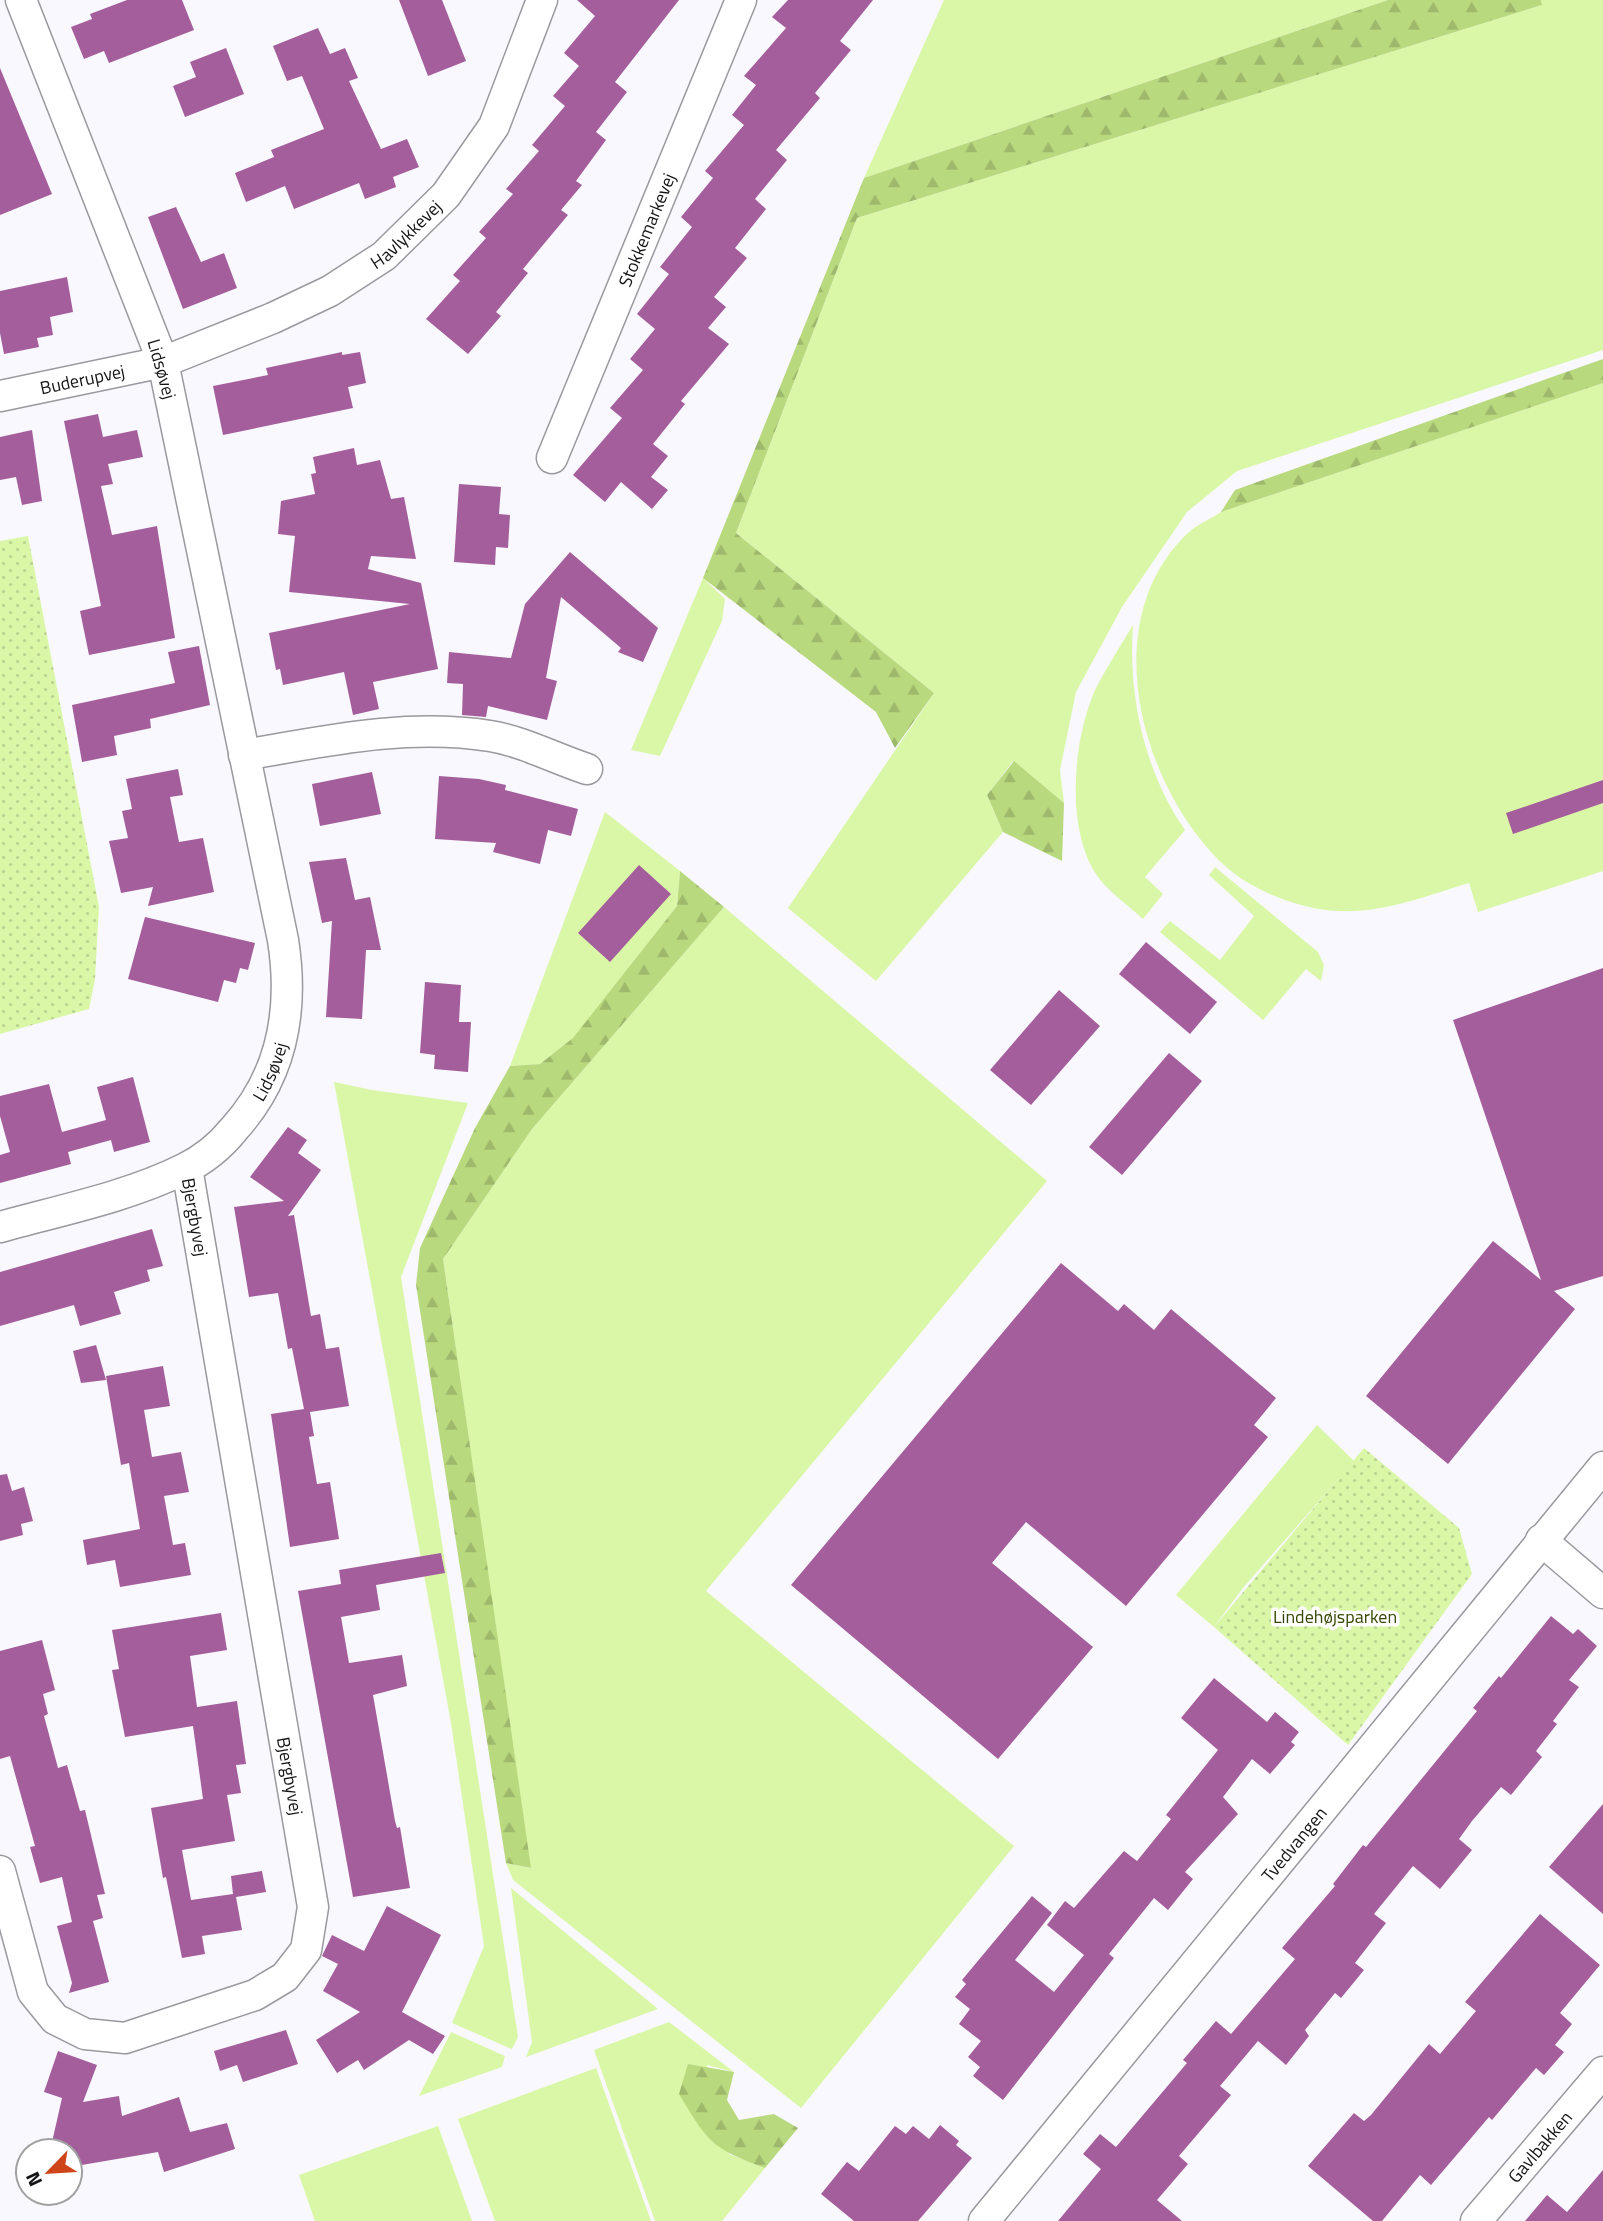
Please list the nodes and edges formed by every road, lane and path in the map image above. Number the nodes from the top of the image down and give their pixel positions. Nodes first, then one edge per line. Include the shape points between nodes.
1 (21, 0) edge
2 (542, 0) edge
3 (741, 0) edge
4 (163, 362) junction
5 (0, 396) edge
6 (552, 458) dead end
7 (244, 755) junction
8 (587, 769) dead end
9 (187, 1168) junction
10 (0, 1227) edge
11 (1603, 1466) edge
12 (1541, 1540) junction
13 (1603, 1593) edge
14 (0, 1871) edge
15 (1603, 2072) edge
16 (984, 2221) edge
17 (1476, 2221) edge

1 - 4 street, Lidsøvej
2 - 4 street, Havlykkevej via 494,126 446,194 384,257 273,318
3 - 6 street, Stokkemarkevej
4 - 5 street, Buderupvej
4 - 7 street, Lidsøvej
7 - 8 street via 368,733 437,733 492,737
7 - 9 street, Lidsøvej via 283,940 288,1008 281,1050 251,1111 222,1143
9 - 10 street, Lidsøvej via 138,1188
9 - 14 street, Bjergbyvej via 313,1907 306,1950 285,1977 255,1995 124,2038 85,2034 55,2019 33,1992
11 - 12 street, Tvedvangen
12 - 13 street
12 - 16 street, Tvedvangen
15 - 17 street, Gavlbakken

